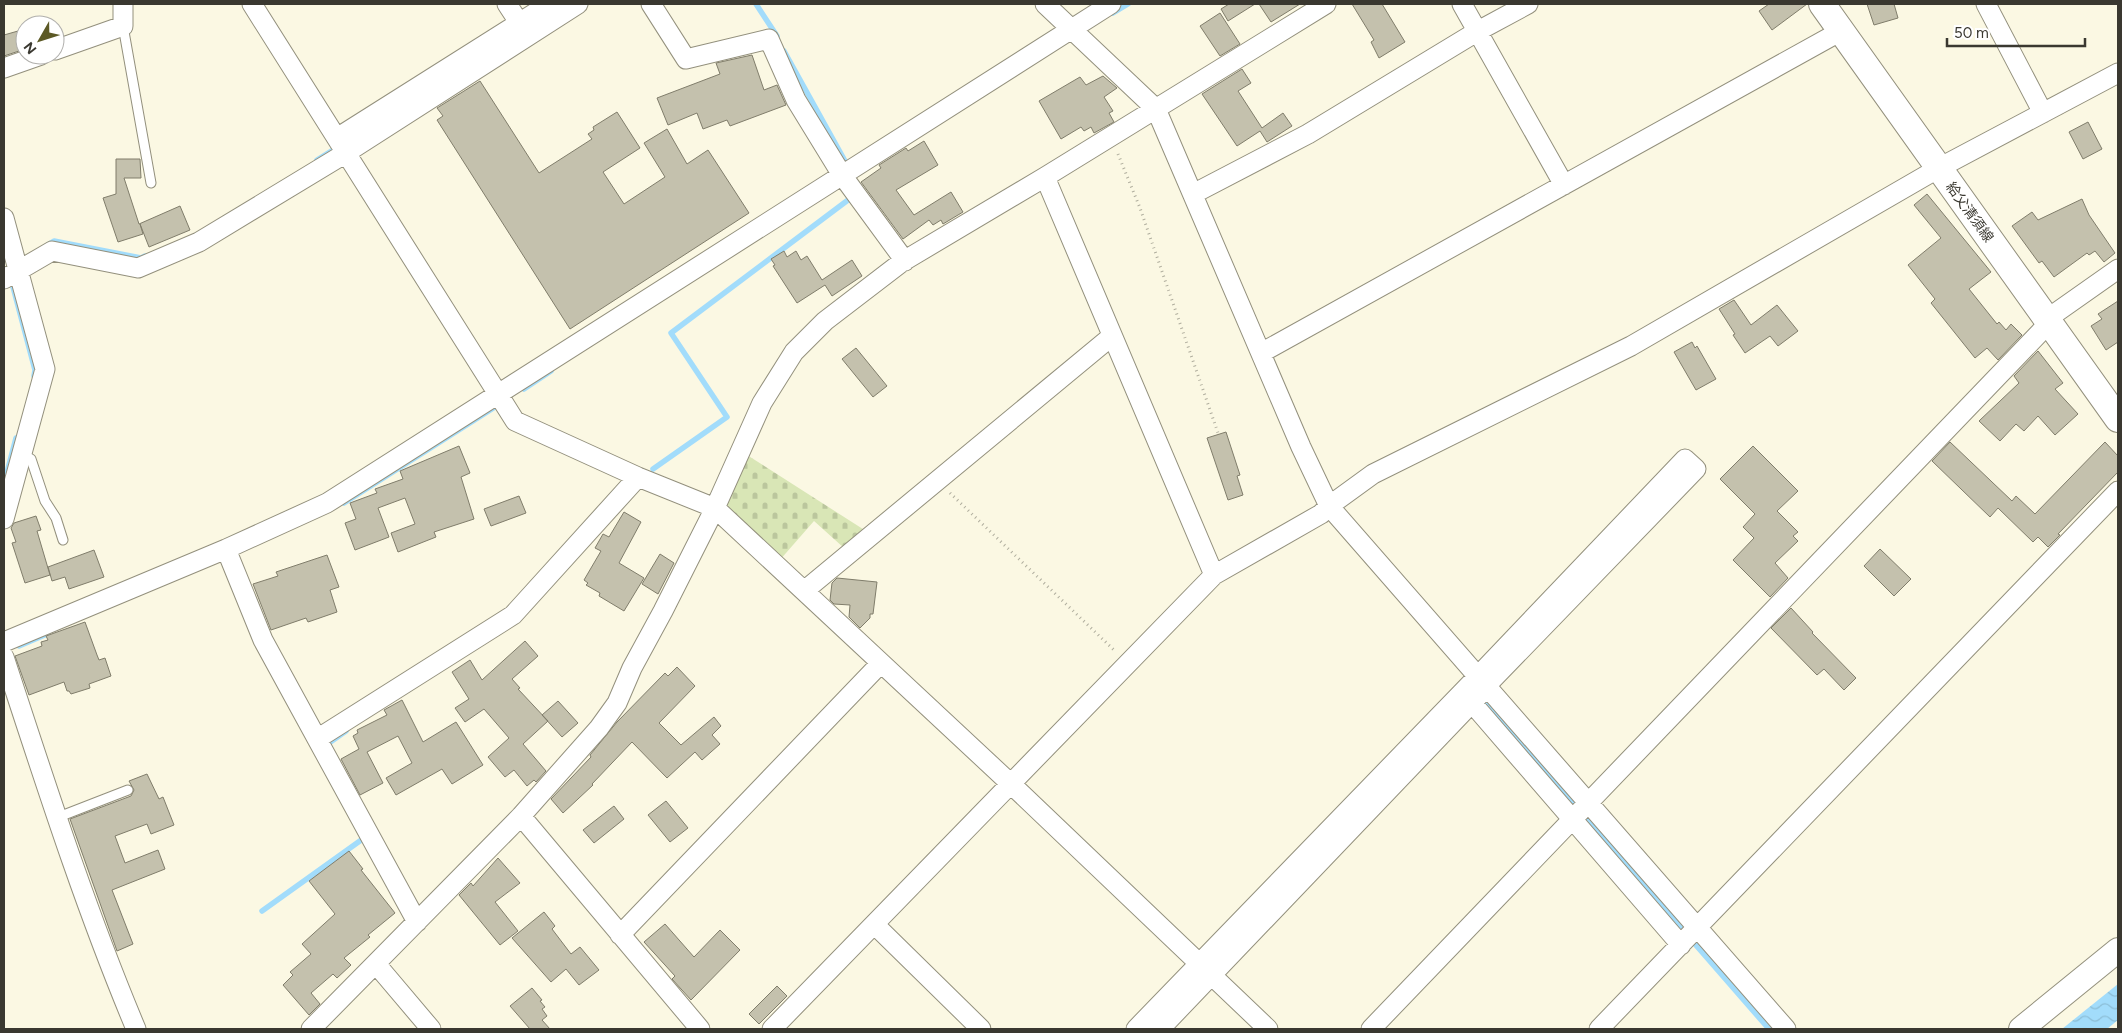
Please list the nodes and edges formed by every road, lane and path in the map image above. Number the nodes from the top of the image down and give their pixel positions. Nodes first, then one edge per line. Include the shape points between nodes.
1 (122, 4) edge
2 (252, 4) edge
3 (507, 4) edge
4 (549, 4) edge
5 (578, 4) edge
6 (651, 4) edge
7 (1045, 4) edge
8 (1111, 4) edge
9 (1326, 4) edge
10 (1462, 4) edge
11 (1528, 4) edge
12 (1822, 4) edge
13 (1986, 4) edge
14 (123, 26) junction
15 (524, 29) junction
16 (1070, 30) junction
17 (1478, 31) junction
18 (1841, 31) junction
19 (65, 46) edge
20 (2118, 73) edge
21 (1156, 109) junction
22 (2043, 113) junction
23 (1111, 136) junction
24 (341, 145) junction
25 (1939, 168) junction
26 (842, 175) junction
27 (1045, 177) junction
28 (151, 183) dead end
29 (1564, 185) junction
30 (1193, 194) junction
31 (4, 218) edge
32 (905, 260) junction
33 (10, 267) edge
34 (2118, 269) edge
35 (2048, 321) junction
36 (1112, 336) junction
37 (1262, 354) junction
38 (499, 394) junction
39 (2118, 419) edge
40 (1218, 433) dead end
41 (22, 454) junction
42 (638, 477) junction
43 (937, 481) junction
44 (2118, 492) edge
45 (1329, 506) junction
46 (715, 508) junction
47 (4, 519) edge
48 (63, 540) dead end
49 (226, 549) junction
50 (1214, 575) junction
51 (804, 591) junction
52 (4, 642) edge
53 (4, 657) edge
54 (881, 663) junction
55 (1128, 663) junction
56 (1480, 691) junction
57 (317, 739) junction
58 (1011, 784) junction
59 (128, 790) dead end
60 (1580, 811) junction
61 (521, 816) junction
62 (56, 818) junction
63 (417, 922) junction
64 (874, 926) junction
65 (620, 935) junction
66 (1689, 937) junction
67 (2118, 950) edge
68 (376, 964) junction
69 (1205, 970) junction
70 (136, 1029) edge
71 (311, 1029) edge
72 (431, 1029) edge
73 (700, 1029) edge
74 (772, 1029) edge
75 (981, 1029) edge
76 (1136, 1029) edge
77 (1160, 1029) edge
78 (1268, 1029) edge
79 (1371, 1029) edge
80 (1599, 1029) edge
81 (1786, 1029) edge
82 (2021, 1029) edge

1 - 14 street
2 - 24 street
3 - 15 street
4 - 15 street
5 - 15 street
6 - 26 street via 686,59 769,38 796,100
7 - 16 street
8 - 16 street
9 - 21 street
10 - 17 street
11 - 17 street
12 - 18 main road, 給父清須線
13 - 22 street
14 - 19 street
14 - 28 lane
15 - 24 street
16 - 21 street
16 - 26 street
17 - 29 street
17 - 30 street via 1308,134
18 - 25 main road, 給父清須線
18 - 29 street
20 - 22 street
21 - 23 street
21 - 30 street
22 - 25 street
23 - 27 street
23 - 40 path via 1140,208
24 - 33 street via 199,242 138,268 52,251
24 - 38 street
25 - 35 main road, 給父清須線
25 - 45 street via 1632,346 1373,474
26 - 32 street
26 - 38 street
27 - 32 street
27 - 36 street
29 - 37 street
30 - 37 street
31 - 33 street
32 - 46 street via 825,321 794,352 762,403
33 - 41 street via 45,369
34 - 35 street
35 - 39 main road, 給父清須線
35 - 60 street
36 - 43 street
36 - 50 street
37 - 45 street
38 - 42 street via 515,421
38 - 49 street via 327,503
41 - 47 street
41 - 48 lane via 31,459
42 - 46 street
42 - 57 street via 513,615
43 - 51 street
43 - 55 path
44 - 66 street
45 - 50 street via 1321,514
45 - 56 street
46 - 51 street
46 - 61 street via 617,703
49 - 52 street
49 - 57 street via 263,640
50 - 55 street
51 - 54 street
53 - 62 street
54 - 58 street
54 - 65 street
55 - 58 street
56 - 56 street via 1685,459 1696,469
56 - 60 street
56 - 69 street
56 - 69 street
57 - 63 street
58 - 64 street
58 - 69 street
59 - 62 lane
60 - 66 street
60 - 79 street
61 - 63 street
61 - 65 street
62 - 70 street
63 - 68 street
64 - 74 street
64 - 75 street
65 - 73 street
66 - 80 street
66 - 81 street
67 - 82 street
68 - 71 street
68 - 72 street
69 - 76 street
69 - 77 street
69 - 78 street

